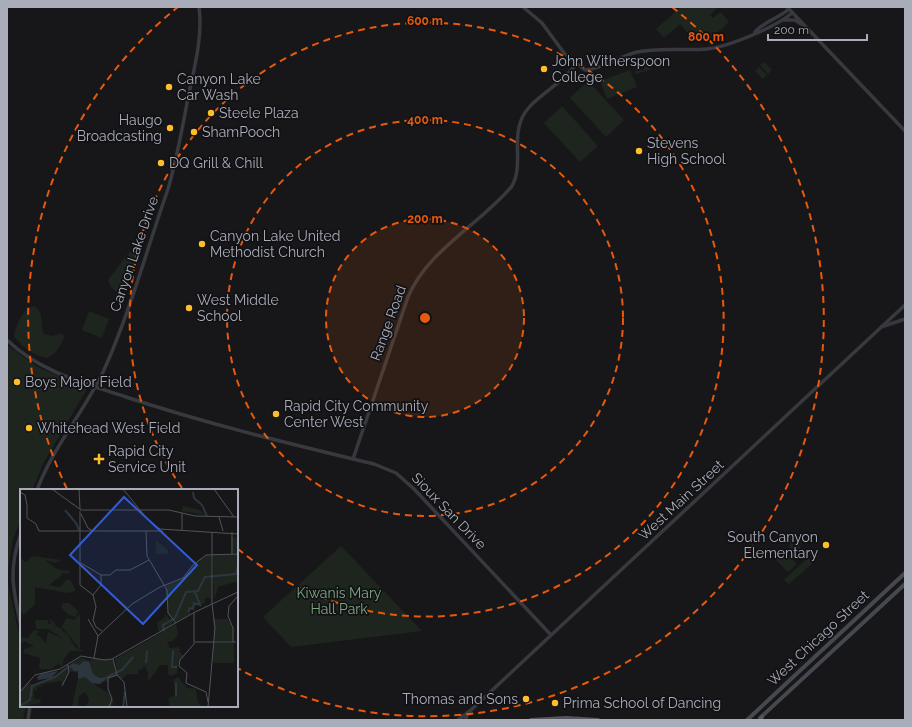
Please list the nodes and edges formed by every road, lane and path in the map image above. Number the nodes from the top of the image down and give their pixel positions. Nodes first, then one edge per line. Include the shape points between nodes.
1 (199, 7) edge
2 (523, 7) edge
3 (788, 8) edge
4 (792, 12) junction
5 (783, 20) junction
6 (755, 32) junction
7 (811, 32) junction
8 (576, 64) junction
9 (905, 131) edge
10 (905, 306) edge
11 (905, 319) edge
12 (880, 328) junction
13 (7, 340) edge
14 (95, 386) junction
15 (354, 459) junction
16 (37, 489) edge
17 (20, 536) edge
18 (905, 573) edge
19 (905, 584) edge
20 (20, 622) edge
21 (551, 635) junction
22 (30, 707) edge
23 (471, 710) junction
24 (760, 719) edge
25 (28, 720) edge
26 (458, 720) edge
27 (466, 720) edge
28 (532, 720) edge
29 (598, 720) edge
30 (747, 720) edge

1 - 14 street, Canyon Lake Drive via 195,64 174,168 115,342
2 - 8 street via 542,23 560,49
3 - 4 street
3 - 6 street via 780,17
4 - 5 street
4 - 7 street
5 - 6 street
5 - 7 street via 795,20
6 - 8 street via 713,48 669,48 636,52 587,70
7 - 9 street
8 - 15 street, Range Road via 523,117 517,137 518,170 512,186 429,264 416,280
10 - 12 street, West Main Street
11 - 12 street
12 - 21 street, West Main Street
13 - 14 street, Sioux San Drive via 46,368
14 - 15 street, Sioux San Drive via 189,418
14 - 16 street, Canyon Lake Drive via 54,454
15 - 21 street, Sioux San Drive via 386,468 404,479
17 - 20 street via 14,554 12,576
18 - 30 main road, West Chicago Street
19 - 24 main road, West Chicago Street
21 - 23 street, West Main Street
22 - 25 street
23 - 26 street, West Main Street
23 - 27 street, West Main Street
28 - 29 main road

